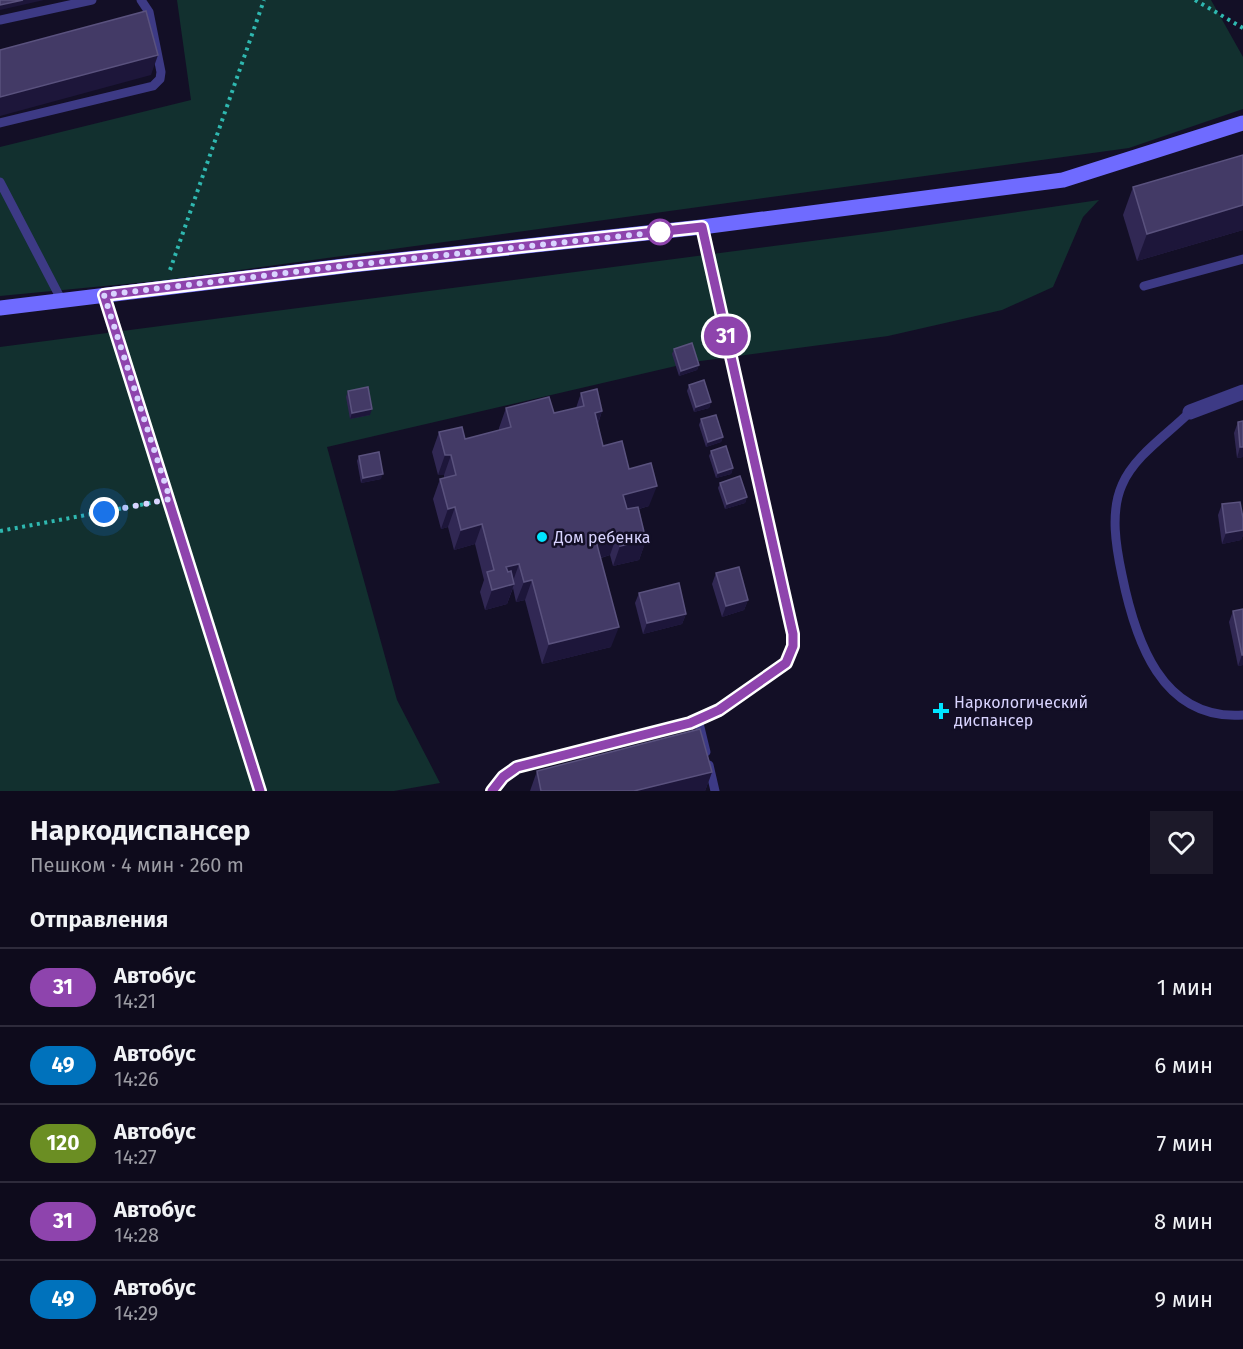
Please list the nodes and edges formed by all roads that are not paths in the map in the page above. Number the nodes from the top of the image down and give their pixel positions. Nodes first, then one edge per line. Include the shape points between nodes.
1 (92, 0) edge
2 (141, 0) edge
3 (0, 20) edge
4 (0, 123) edge
5 (1243, 123) edge
6 (0, 182) edge
7 (702, 227) junction
8 (1243, 259) edge
9 (1144, 286) dead end
10 (104, 295) junction
11 (62, 301) junction
12 (0, 309) edge
13 (1243, 392) edge
14 (1190, 412) joint
15 (1243, 715) edge
16 (698, 719) junction
17 (260, 791) edge
18 (492, 791) edge
19 (715, 791) edge

1 - 3 lane
2 - 4 lane via 148,12 160,80 153,86
5 - 7 main road via 1063,180
6 - 11 lane
7 - 10 main road
7 - 16 lane via 791,622 793,646 786,663 719,710
8 - 9 lane
10 - 11 main road
10 - 17 lane
11 - 12 main road
13 - 14 street
14 - 15 lane via 1133,467 1122,486 1116,511 1117,551 1131,618 1148,660 1168,687 1206,710
16 - 18 lane via 517,767
16 - 19 lane

